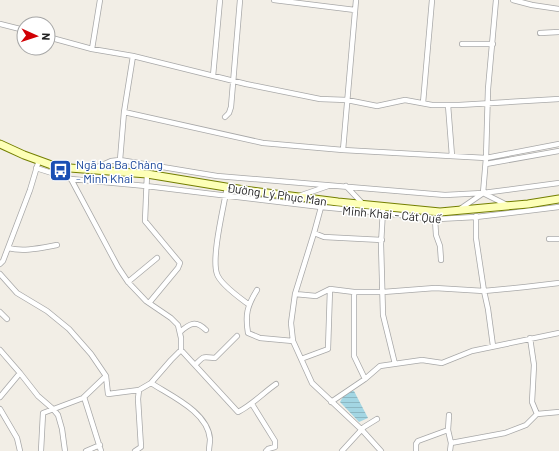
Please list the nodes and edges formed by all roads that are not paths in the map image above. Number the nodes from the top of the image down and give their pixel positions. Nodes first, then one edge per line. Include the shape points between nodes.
1 (100, 0) edge
2 (220, 0) edge
3 (240, 0) edge
4 (274, 0) edge
5 (356, 0) edge
6 (432, 0) edge
7 (496, 0) edge
8 (513, 0) edge
9 (559, 9) edge
10 (355, 10) junction
11 (0, 24) edge
12 (16, 28) edge
13 (559, 32) edge
14 (540, 33) dead end
15 (56, 39) edge
16 (462, 44) dead end
17 (493, 44) junction
18 (92, 49) junction
19 (132, 56) junction
20 (213, 76) junction
21 (233, 81) junction
22 (559, 99) edge
23 (347, 100) junction
24 (488, 103) junction
25 (423, 104) junction
26 (448, 105) junction
27 (124, 112) junction
28 (225, 117) dead end
29 (0, 144) edge
30 (559, 144) edge
31 (343, 150) junction
32 (559, 151) edge
33 (452, 156) junction
34 (38, 160) junction
35 (120, 160) junction
36 (486, 161) junction
37 (36, 168) junction
38 (92, 170) junction
39 (119, 172) junction
40 (146, 174) junction
41 (71, 179) junction
42 (559, 183) edge
43 (332, 185) junction
44 (146, 186) junction
45 (346, 186) junction
46 (227, 187) junction
47 (483, 193) junction
48 (226, 196) junction
49 (296, 197) junction
50 (559, 199) edge
51 (322, 204) junction
52 (363, 204) junction
53 (508, 206) junction
54 (559, 207) edge
55 (384, 209) junction
56 (477, 209) junction
57 (458, 210) junction
58 (476, 217) junction
59 (435, 219) junction
60 (314, 233) junction
61 (549, 239) dead end
62 (559, 239) edge
63 (382, 240) junction
64 (57, 245) dead end
65 (8, 248) junction
66 (157, 258) dead end
67 (441, 260) dead end
68 (0, 264) edge
69 (0, 274) edge
70 (128, 282) junction
71 (559, 283) edge
72 (330, 289) junction
73 (256, 290) dead end
74 (484, 290) junction
75 (354, 292) junction
76 (383, 292) junction
77 (295, 294) junction
78 (149, 303) junction
79 (248, 304) junction
80 (0, 312) edge
81 (7, 319) dead end
82 (206, 330) dead end
83 (180, 332) junction
84 (559, 333) edge
85 (237, 336) dead end
86 (530, 338) junction
87 (293, 341) junction
88 (493, 346) junction
89 (0, 350) edge
90 (181, 350) junction
91 (301, 359) junction
92 (395, 364) junction
93 (195, 365) junction
94 (20, 373) junction
95 (106, 376) junction
96 (365, 378) junction
97 (151, 384) junction
98 (276, 384) dead end
99 (139, 390) junction
100 (0, 397) edge
101 (84, 397) junction
102 (331, 402) junction
103 (252, 404) junction
104 (0, 409) edge
105 (53, 409) junction
106 (559, 412) edge
107 (537, 414) junction
108 (449, 415) dead end
109 (377, 418) dead end
110 (362, 430) junction
111 (448, 430) junction
112 (451, 443) junction
113 (100, 445) junction
114 (20, 451) edge
115 (41, 451) edge
116 (65, 451) edge
117 (86, 451) edge
118 (101, 451) edge
119 (135, 451) edge
120 (209, 451) edge
121 (266, 451) edge
122 (342, 451) edge
123 (382, 451) edge
124 (416, 451) edge
125 (450, 451) edge

1 - 18 street
2 - 20 street
3 - 21 street
4 - 10 street
5 - 10 street
6 - 25 street
7 - 17 street
8 - 9 street
10 - 23 street
11 - 12 street
13 - 14 street
15 - 18 street
16 - 17 street
17 - 24 street
18 - 19 street
19 - 20 street
19 - 27 street
20 - 21 street
21 - 23 street via 320,99
21 - 28 street via 231,107
22 - 24 street
23 - 25 street via 377,106 405,100
23 - 31 street
24 - 26 street
24 - 36 street
25 - 26 street
26 - 33 street
27 - 31 street via 263,143
27 - 35 street
29 - 34 main road, Đường Lý Phục Man
30 - 36 street
31 - 33 street
32 - 36 street
33 - 36 street
34 - 37 street
34 - 38 main road, Đường Lý Phục Man via 58,167
35 - 38 street via 102,164
35 - 39 street
35 - 43 street via 217,176
36 - 47 street
37 - 41 street, Minh Khai - Cát Quế
37 - 65 street
38 - 39 main road, Đường Lý Phục Man
39 - 40 main road, Đường Lý Phục Man
40 - 44 street
40 - 46 main road, Đường Lý Phục Man
41 - 44 street, Minh Khai - Cát Quế
41 - 70 street
42 - 47 street
43 - 45 street
43 - 49 street
44 - 48 street, Minh Khai - Cát Quế
44 - 78 street via 145,221 180,263
45 - 47 street via 445,195
45 - 52 street
46 - 48 street
46 - 49 main road, Đường Lý Phục Man
47 - 53 street
47 - 57 street
48 - 51 street, Minh Khai - Cát Quế
48 - 79 street via 217,241 217,275 232,292
49 - 51 main road, Đường Lý Phục Man
50 - 53 main road, Đường Lý Phục Man
51 - 52 main road, Đường Lý Phục Man
51 - 55 street, Minh Khai - Cát Quế
51 - 60 street
52 - 55 main road, Đường Lý Phục Man
53 - 56 main road, Đường Lý Phục Man
54 - 58 street, Minh Khai - Cát Quế
55 - 57 main road, Đường Lý Phục Man via 440,212
55 - 59 street, Minh Khai - Cát Quế
55 - 63 street
56 - 57 main road, Đường Lý Phục Man
56 - 58 street
58 - 59 street, Minh Khai - Cát Quế
58 - 74 street via 476,238
59 - 67 street
60 - 63 street via 324,237
60 - 77 street
61 - 62 street
63 - 76 street
64 - 65 street via 33,249
65 - 68 street
66 - 70 street
69 - 95 street via 18,293 47,311 69,329 92,354
70 - 78 street
71 - 74 street
72 - 75 street
72 - 77 street via 316,296
72 - 91 street via 328,349
73 - 79 street
74 - 76 street via 435,288
74 - 88 street
75 - 76 street
75 - 96 street via 354,356
76 - 92 street via 383,315
77 - 87 street via 291,323
78 - 83 street via 171,318 178,325
79 - 87 street via 248,333 260,338
80 - 81 street
82 - 83 street via 200,324 194,324 186,326
83 - 90 street
84 - 86 street
85 - 93 street via 215,358 203,357
86 - 88 street
86 - 107 street via 534,365 532,402
87 - 91 street
88 - 92 street via 442,363 422,360
89 - 94 street
90 - 93 street
90 - 97 street
91 - 102 street via 312,383
92 - 96 street via 380,366
93 - 103 street via 238,412
94 - 100 street
94 - 105 street via 38,396
95 - 99 street via 108,394
95 - 101 street
96 - 102 street
97 - 99 street
97 - 120 street via 190,408 201,418 210,438
98 - 103 street
99 - 119 street via 141,447
101 - 105 street
101 - 113 street
102 - 110 street
103 - 121 street via 275,441 275,447
104 - 114 street via 17,438
105 - 115 street via 43,413
105 - 116 street via 58,415 62,429
106 - 107 street
107 - 112 street via 526,425 505,433
108 - 111 street
109 - 110 street
110 - 122 street
110 - 123 street
111 - 112 street
111 - 124 street via 418,441
112 - 125 street
113 - 117 street
113 - 118 street

